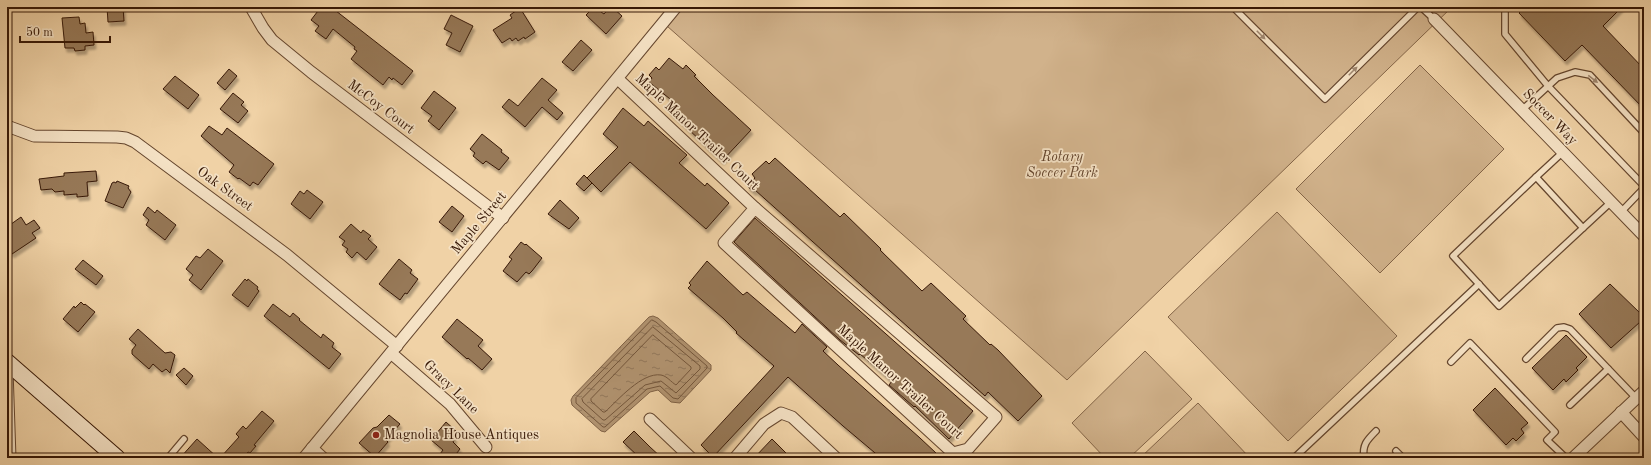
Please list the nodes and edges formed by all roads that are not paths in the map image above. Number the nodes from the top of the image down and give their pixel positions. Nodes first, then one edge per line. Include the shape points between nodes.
1 (676, 7) edge
2 (1233, 7) edge
3 (1420, 7) edge
4 (1505, 7) edge
5 (252, 9) dead end
6 (1434, 19) joint
7 (618, 79) junction
8 (1548, 86) junction
9 (1522, 110) junction
10 (7, 126) edge
11 (1644, 133) edge
12 (1563, 152) junction
13 (1536, 177) junction
14 (1644, 187) edge
15 (1611, 202) junction
16 (755, 208) junction
17 (1621, 212) junction
18 (503, 218) junction
19 (1583, 228) junction
20 (1644, 236) edge
21 (1479, 284) junction
22 (394, 349) junction
23 (1526, 359) dead end
24 (7, 362) edge
25 (1451, 362) dead end
26 (1608, 369) junction
27 (7, 370) edge
28 (1640, 394) edge
29 (1570, 405) dead end
30 (1621, 412) junction
31 (650, 419) dead end
32 (1376, 431) dead end
33 (1644, 437) edge
34 (184, 439) dead end
35 (486, 447) dead end
36 (312, 448) junction
37 (1396, 451) dead end
38 (10, 458) edge
39 (66, 458) edge
40 (70, 458) edge
41 (117, 458) edge
42 (168, 458) edge
43 (304, 458) edge
44 (323, 458) edge
45 (692, 458) edge
46 (735, 458) edge
47 (836, 458) edge
48 (1294, 458) edge
49 (1364, 458) edge
50 (1403, 458) edge
51 (1566, 458) edge
52 (1573, 458) edge

1 - 7 street, Maple Street
2 -> 3 lane via 1325,99
3 - 6 lane
4 - 8 lane via 1505,34
5 - 18 street, McCoy Court via 272,40
6 - 9 street, Soccer Way
7 - 16 street, Maple Manor Trailer Court
7 - 18 street, Maple Street
8 - 9 lane
8 -> 11 lane via 1557,78 1575,72 1590,75
8 - 14 lane
9 - 12 street, Soccer Way
10 - 22 street, Oak Street via 34,136 117,137 135,142 287,255
12 - 13 lane
12 - 15 street, Soccer Way
13 - 19 lane
13 - 21 lane via 1453,256
14 - 17 lane
15 - 17 street, Soccer Way
15 - 19 lane
16 - 16 street, Maple Manor Trailer Court via 996,417 968,449 953,453 724,243
17 - 20 street, Soccer Way
18 - 22 street, Maple Street
19 - 21 lane via 1499,306
21 - 48 lane
22 - 35 street, Gracy Lane via 450,404
22 - 36 street, Maple Street
23 - 26 lane via 1557,328 1564,327 1570,329
24 - 41 street
25 - 51 lane via 1470,343 1556,432 1548,440
26 - 28 lane
26 - 29 lane
27 - 38 street
28 - 30 street
30 - 33 street
30 - 52 street
31 - 45 street
32 - 49 lane via 1365,442 1362,451
34 - 42 lane
36 - 43 street, Maple Street
36 - 44 street
37 - 50 lane
39 - 40 lane
46 - 47 street via 764,424 781,413 792,417

